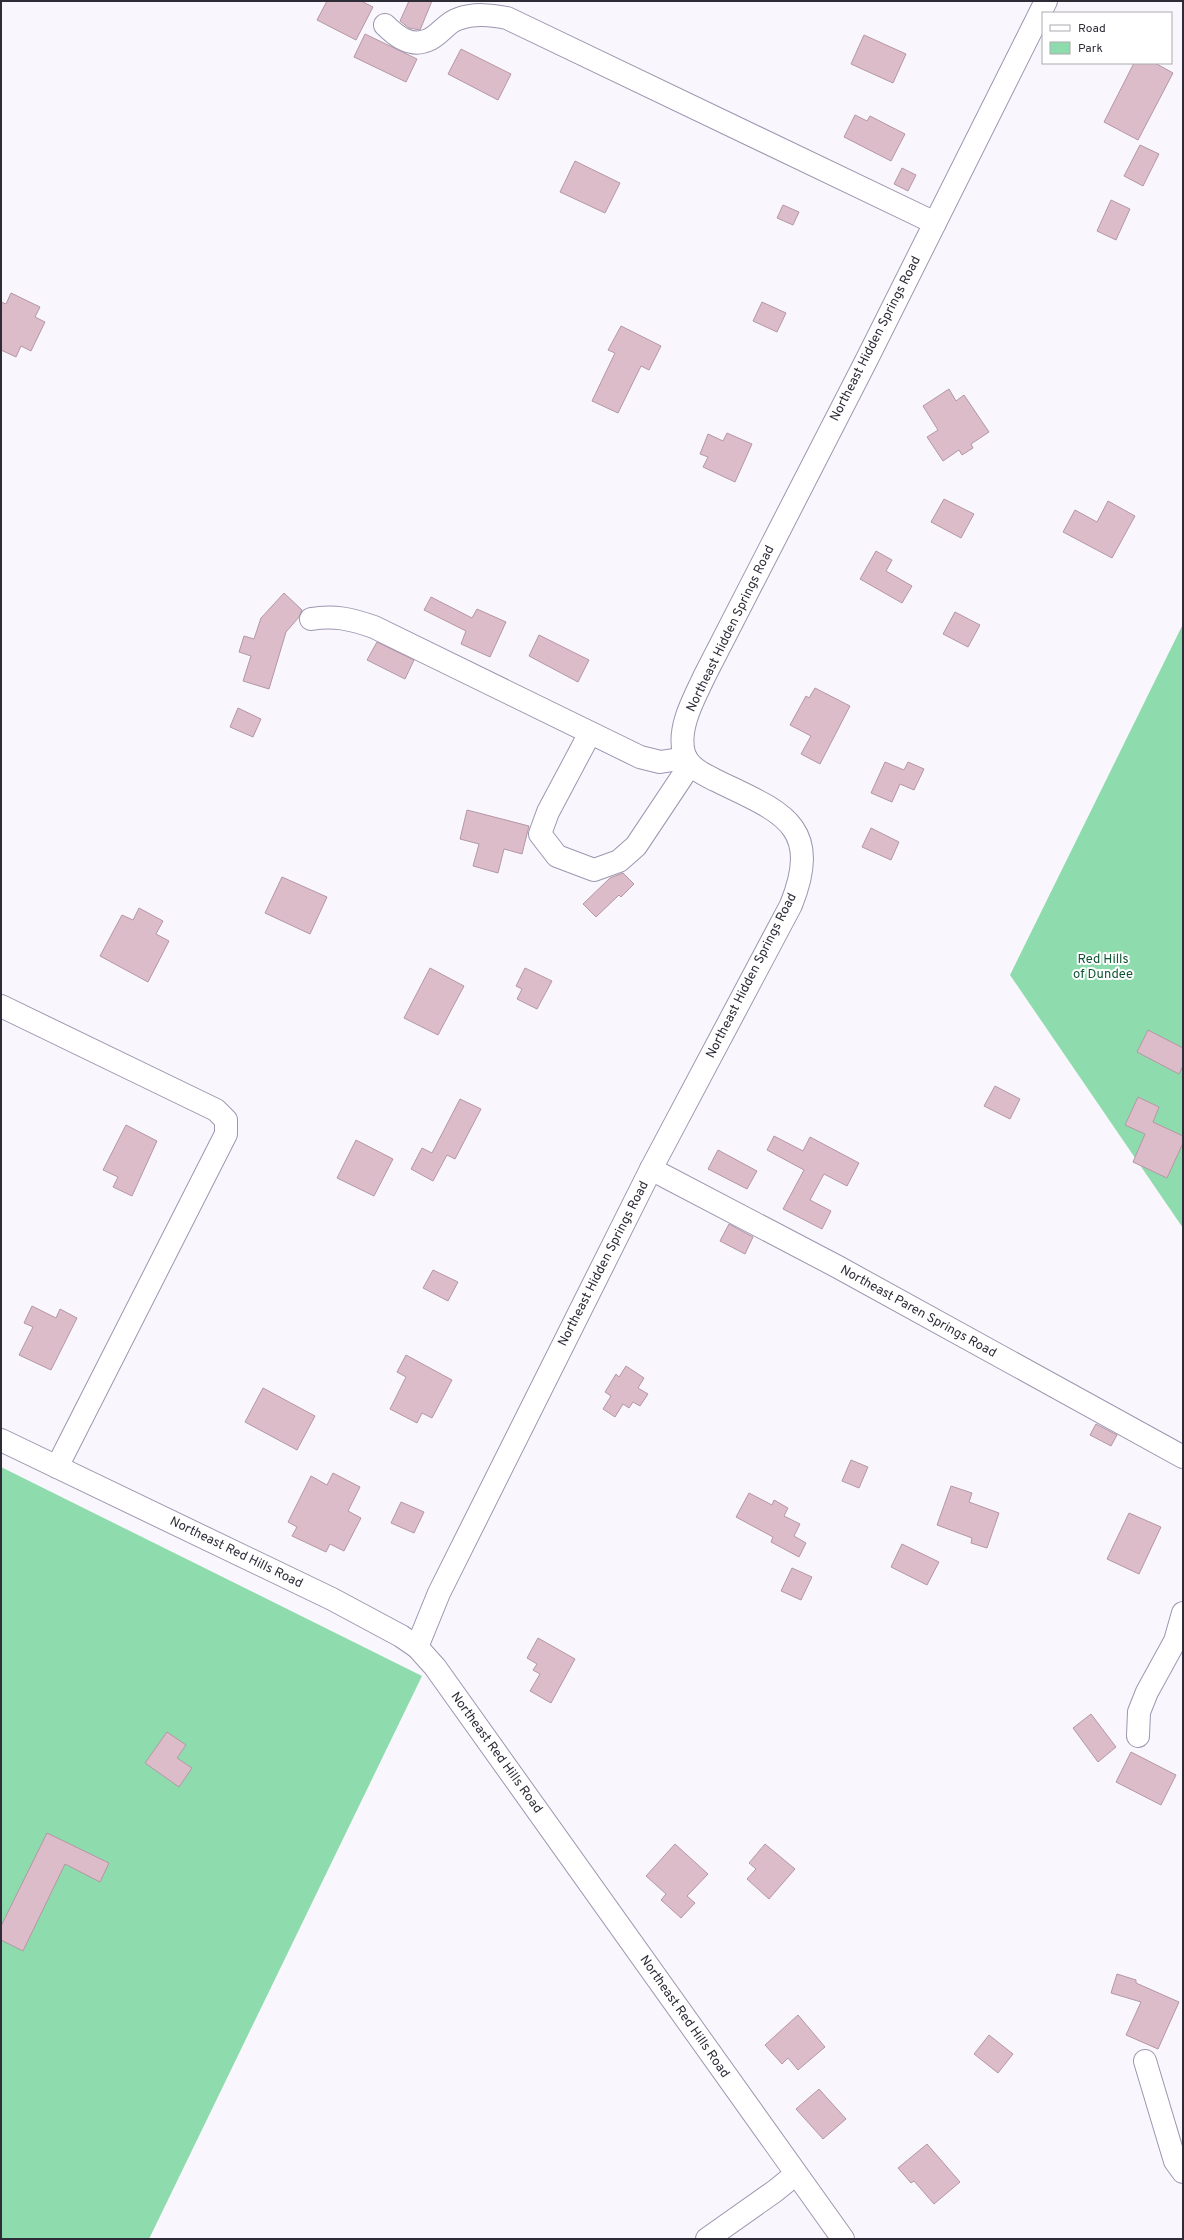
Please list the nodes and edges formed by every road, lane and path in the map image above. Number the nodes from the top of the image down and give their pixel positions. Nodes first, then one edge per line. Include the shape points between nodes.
1 (1046, 1) edge
2 (384, 25) dead end
3 (935, 222) junction
4 (310, 619) dead end
5 (590, 733) junction
6 (688, 761) junction
7 (1, 1006) edge
8 (652, 1169) junction
9 (1, 1440) edge
10 (1183, 1457) edge
11 (57, 1467) junction
12 (1183, 1613) edge
13 (417, 1647) junction
14 (1138, 1736) dead end
15 (1145, 2061) dead end
16 (1183, 2172) edge
17 (796, 2174) junction
18 (707, 2239) edge
19 (843, 2239) edge

1 - 3 street, Northeast Hidden Springs Road
2 - 3 street via 397,38 414,43 429,40 457,19 483,14 507,18
3 - 6 street, Northeast Hidden Springs Road via 705,675 684,728 683,742
4 - 5 street via 327,616 350,618 374,627
5 - 6 street via 640,757 660,762
5 - 6 street via 548,812 540,834 557,856 594,870 619,861 636,846
6 - 8 street, Northeast Hidden Springs Road via 704,775 768,806 779,814 801,843 803,869 791,905
7 - 11 street via 216,1110 226,1120 226,1134
8 - 10 street, Northeast Paren Springs Road via 838,1267
8 - 13 street, Northeast Hidden Springs Road via 438,1593
9 - 11 street, Northeast Red Hills Road
11 - 13 street, Northeast Red Hills Road via 332,1599 381,1624
12 - 14 street via 1175,1642 1147,1692 1139,1712
13 - 17 street, Northeast Red Hills Road via 435,1667
15 - 16 street via 1175,2161
17 - 18 street
17 - 19 street, Northeast Red Hills Road

